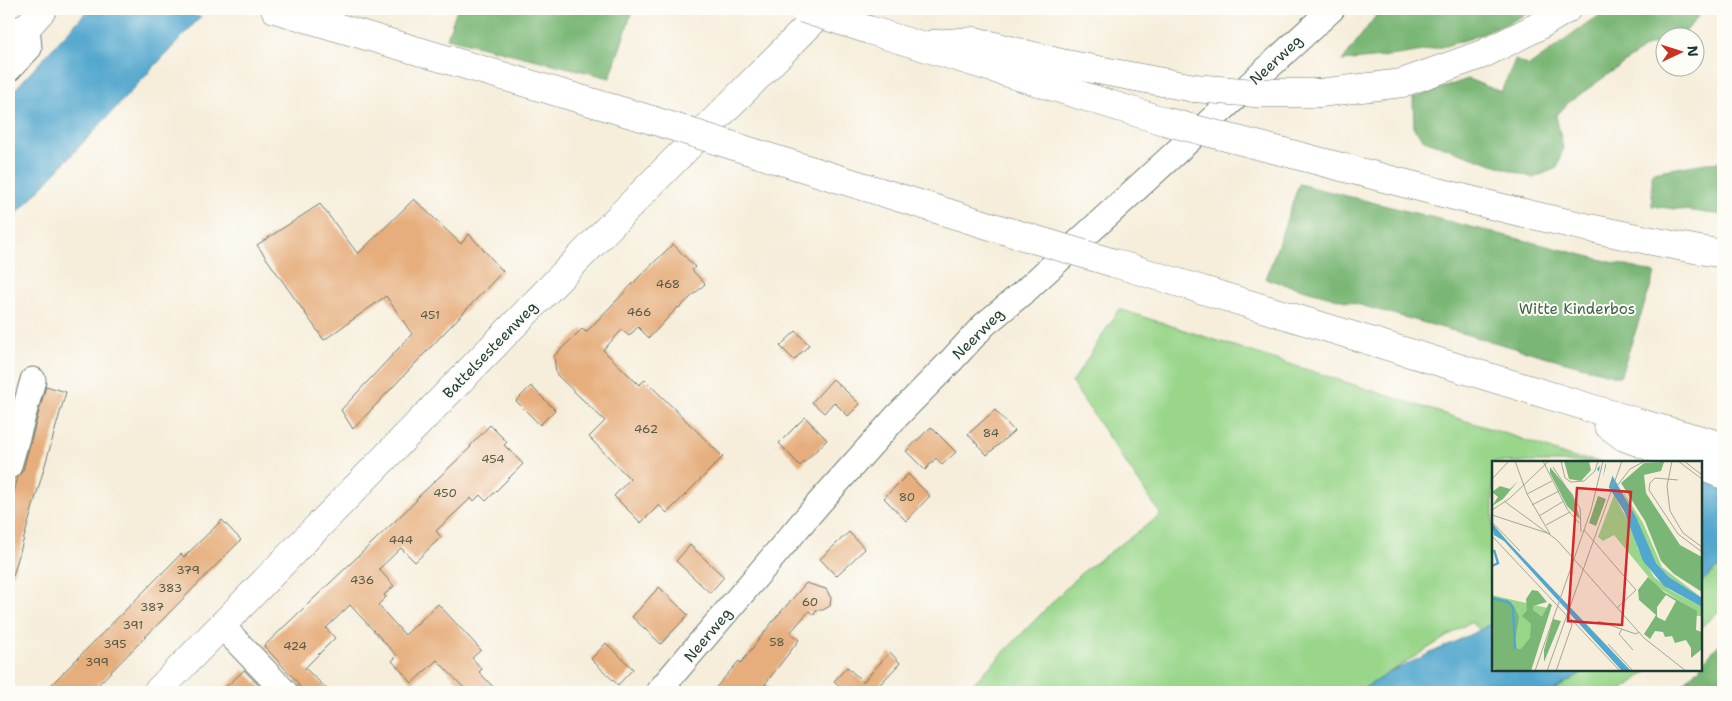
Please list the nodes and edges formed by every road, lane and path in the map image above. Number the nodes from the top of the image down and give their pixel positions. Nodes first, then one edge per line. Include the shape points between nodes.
1 (275, 9) edge
2 (803, 9) edge
3 (825, 9) edge
4 (1332, 9) edge
5 (1566, 9) edge
6 (26, 24) edge
7 (919, 46) junction
8 (9, 69) edge
9 (1723, 254) edge
10 (33, 380) dead end
11 (1632, 430) junction
12 (1723, 446) edge
13 (1689, 461) edge
14 (9, 466) edge
15 (1702, 466) edge
16 (1723, 475) edge
17 (221, 625) junction
18 (157, 692) edge
19 (285, 692) edge
20 (658, 692) edge

1 - 11 main road, bridge via 652,120 1013,233 1581,404
2 - 7 main road, bridge
3 - 17 main road, Battelsesteenweg
4 - 20 street, Neerweg via 984,325 876,438
5 - 7 main road, bridge via 1483,54 1411,80 1320,93 1255,94 1194,88 1060,63 975,41
6 - 8 street via 29,48
7 - 9 main road, bridge via 1164,121 1465,200
10 - 14 street
11 - 12 main road
11 - 13 main road
15 - 16 main road
17 - 18 main road, Battelsesteenweg
17 - 19 street

